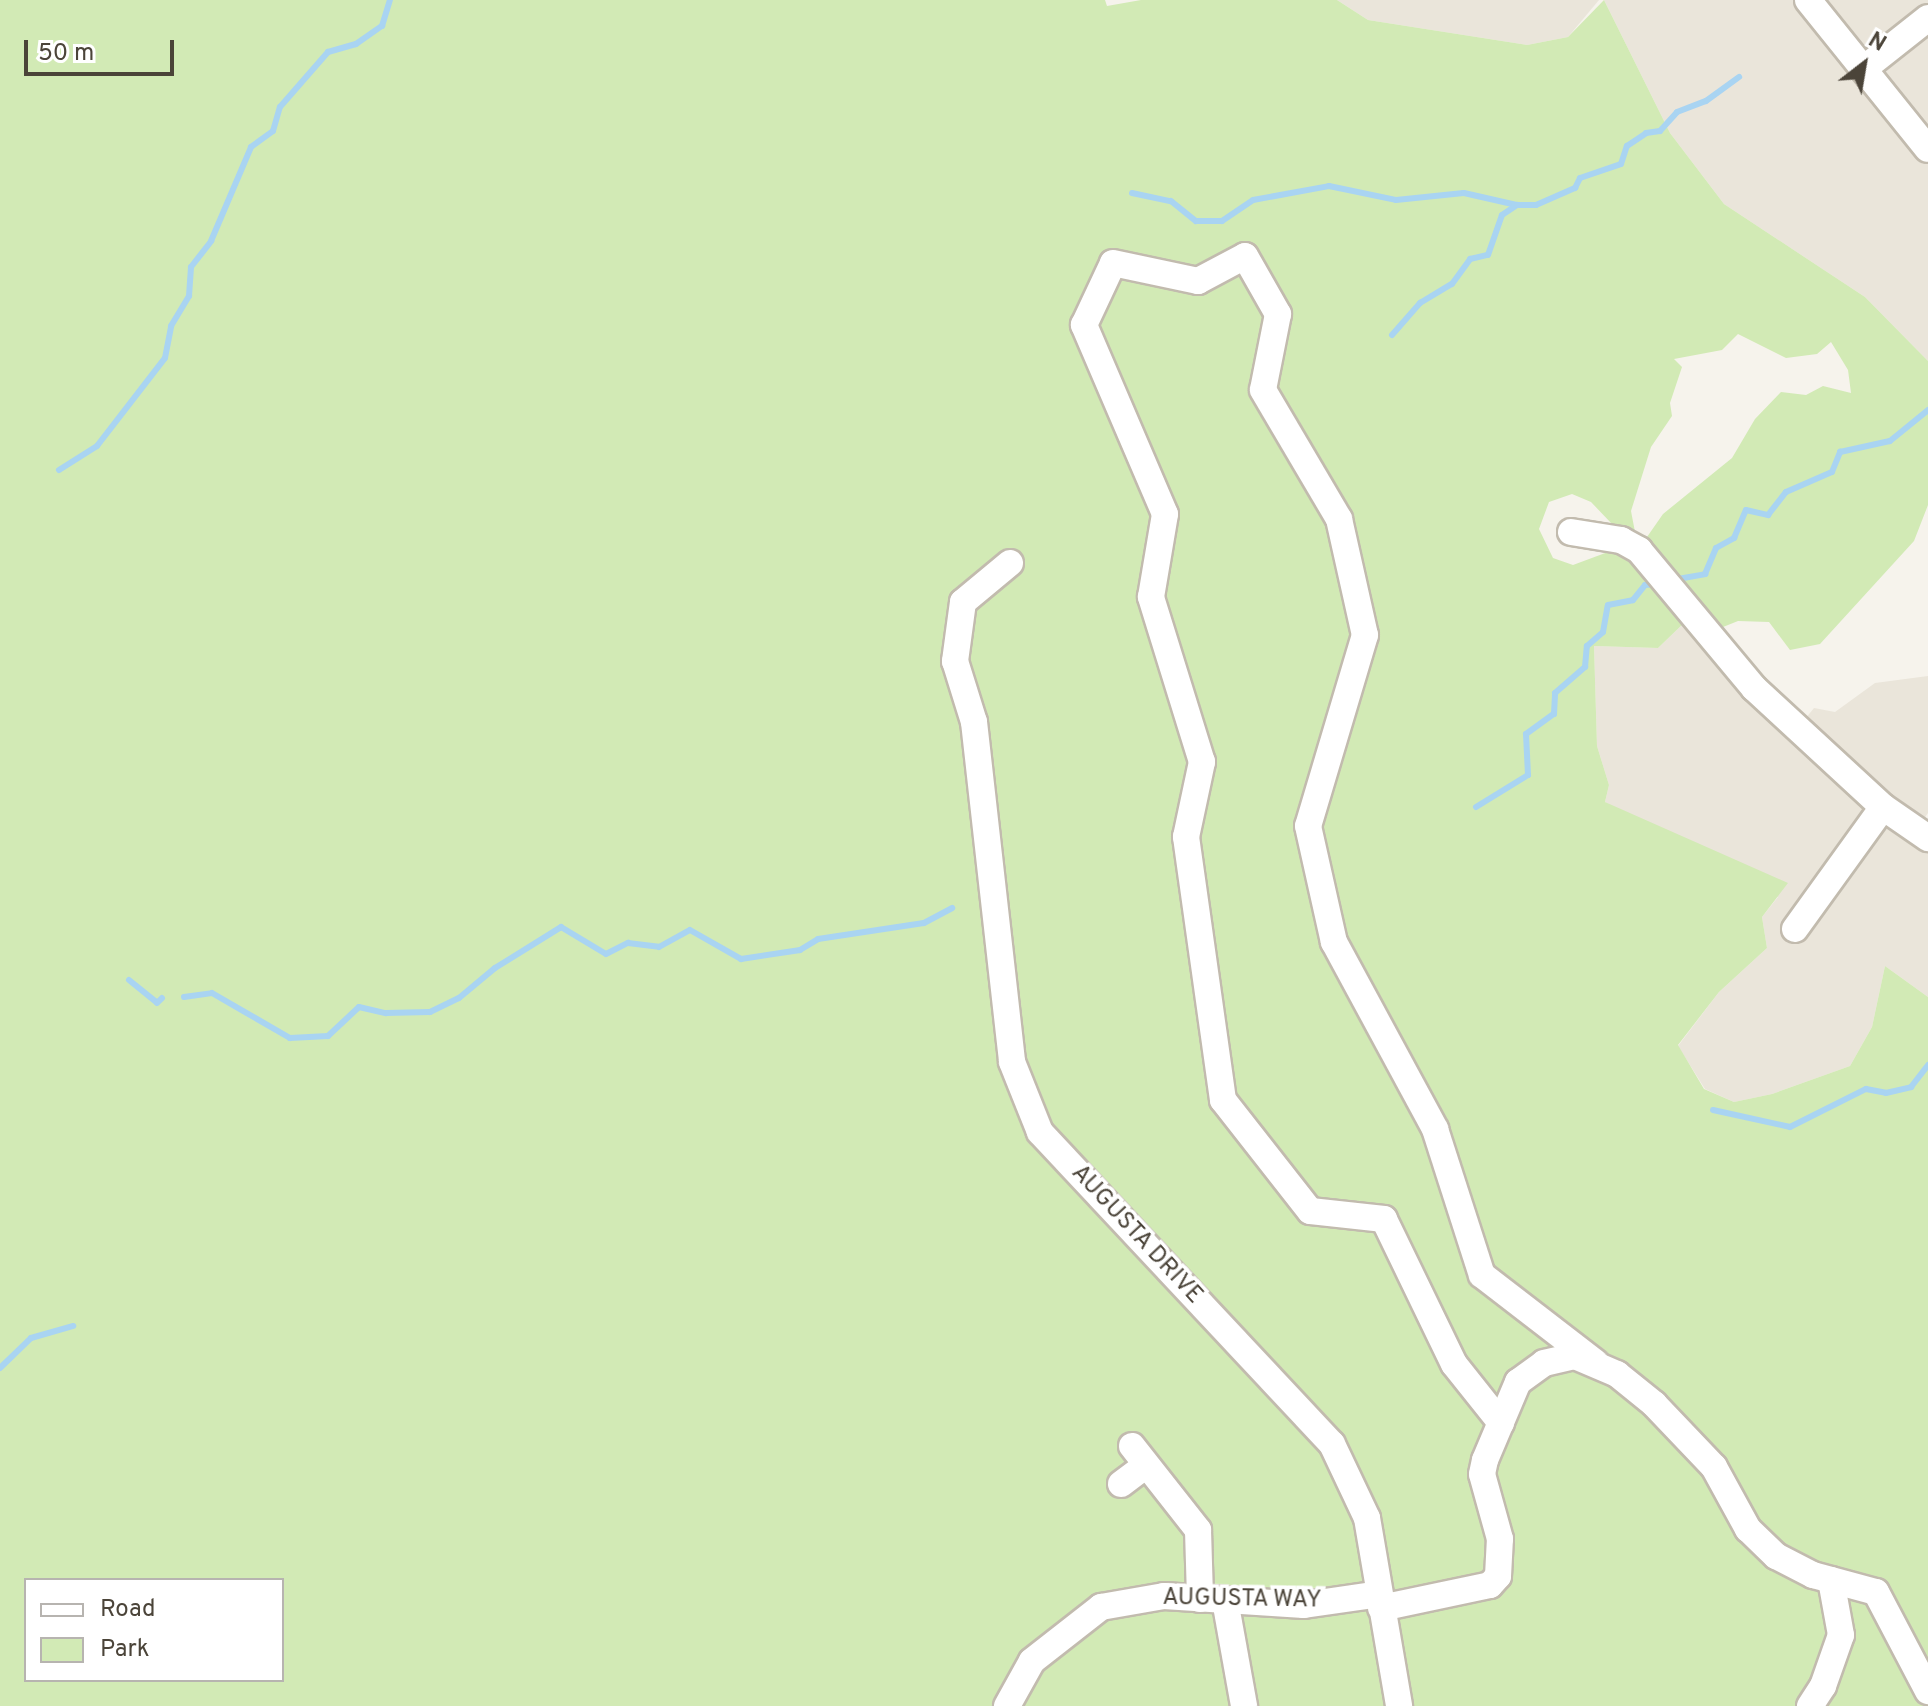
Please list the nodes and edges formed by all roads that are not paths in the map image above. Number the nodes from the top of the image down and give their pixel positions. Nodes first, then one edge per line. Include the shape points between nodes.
1 (1808, 0) edge
2 (1928, 18) edge
3 (1866, 67) junction
4 (1928, 149) edge
5 (1571, 532) dead end
6 (1010, 563) dead end
7 (1883, 807) junction
8 (1928, 838) edge
9 (1795, 929) dead end
10 (1595, 1362) junction
11 (1501, 1423) junction
12 (1121, 1484) dead end
13 (1831, 1580) junction
14 (1212, 1599) junction
15 (1380, 1601) junction
16 (1928, 1691) edge
17 (1238, 1705) edge
18 (1007, 1706) edge
19 (1399, 1706) edge
20 (1810, 1706) edge

1 - 3 street
2 - 3 street
3 - 4 street
5 - 7 street via 1621,540 1649,561 1754,688
6 - 15 street, AUGUSTA DRIVE via 963,602 955,661 974,722 1012,1062 1040,1132 1332,1444 1367,1518
7 - 8 street
7 - 9 street
10 - 11 street, AUGUSTA WAY via 1559,1357 1530,1370 1518,1382
10 - 11 street via 1482,1275 1435,1129 1334,942 1308,826 1365,635 1339,519 1263,390 1278,314 1245,256 1198,281 1113,263 1084,325 1165,514 1151,597 1202,762 1186,837 1223,1100 1310,1211 1384,1219 1454,1364
10 - 13 street via 1635,1386 1714,1467 1759,1542 1793,1566
11 - 15 street, AUGUSTA WAY via 1482,1474 1500,1539 1498,1576 1490,1585
12 - 14 street via 1139,1455 1198,1530
13 - 16 street via 1876,1592
13 - 20 street via 1841,1635
14 - 15 street, AUGUSTA WAY via 1304,1605
14 - 17 street
14 - 18 street, AUGUSTA WAY via 1164,1596 1101,1607 1032,1661
15 - 19 street, AUGUSTA DRIVE

